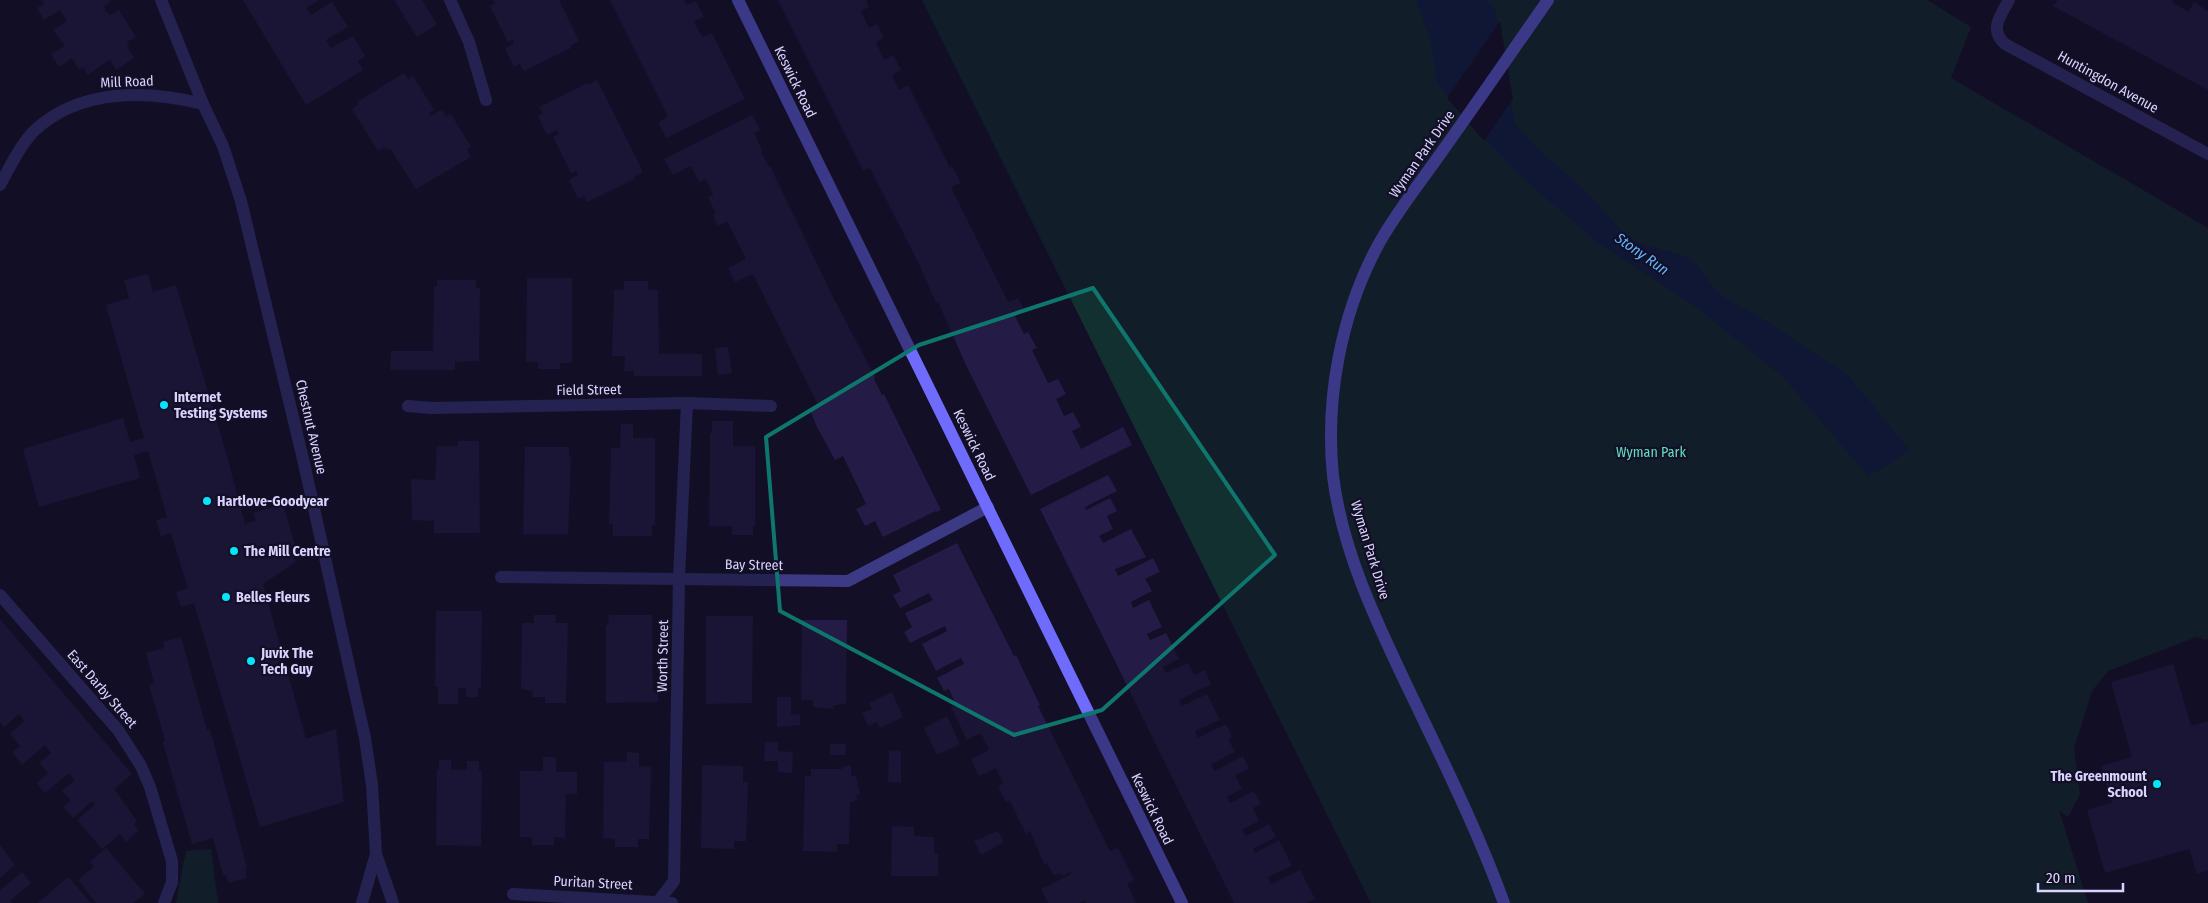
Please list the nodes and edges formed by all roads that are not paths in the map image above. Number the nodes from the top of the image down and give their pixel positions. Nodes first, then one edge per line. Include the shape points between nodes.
1 (161, 0) edge
2 (450, 0) edge
3 (738, 0) edge
4 (1548, 0) edge
5 (2009, 0) edge
6 (486, 100) dead end
7 (203, 104) junction
8 (2208, 154) edge
9 (0, 185) edge
10 (687, 403) junction
11 (408, 406) dead end
12 (771, 406) dead end
13 (988, 508) junction
14 (501, 577) dead end
15 (680, 578) junction
16 (0, 595) edge
17 (376, 854) junction
18 (513, 894) dead end
19 (164, 903) edge
20 (362, 903) edge
21 (393, 903) edge
22 (658, 903) edge
23 (672, 903) edge
24 (1182, 903) edge
25 (1504, 903) edge

1 - 7 street, Chestnut Avenue
2 - 6 street via 469,42
3 - 13 street, Keswick Road
4 - 25 street, Wyman Park Drive via 1378,246 1355,296 1341,350 1332,416 1334,477 1345,532 1372,610 1471,821
5 - 8 street, Huntingdon Avenue via 1998,19 1996,33 2005,44
7 - 9 street, Mill Road via 172,96 126,96 84,101 63,110 35,131
7 - 17 street, Chestnut Avenue via 223,146 241,202 303,459 365,738
10 - 11 street, Field Street
10 - 12 street, Field Street
10 - 15 street, Worth Street
13 - 15 street, Bay Street via 848,581
13 - 24 street, Keswick Road
14 - 15 street, Bay Street
15 - 22 street, Worth Street via 674,882
16 - 19 street, East Darby Street via 130,746 148,780 172,861 172,882
17 - 20 street, Chestnut Avenue
17 - 21 street
18 - 22 street, Puritan Street
22 - 23 street, Puritan Street

